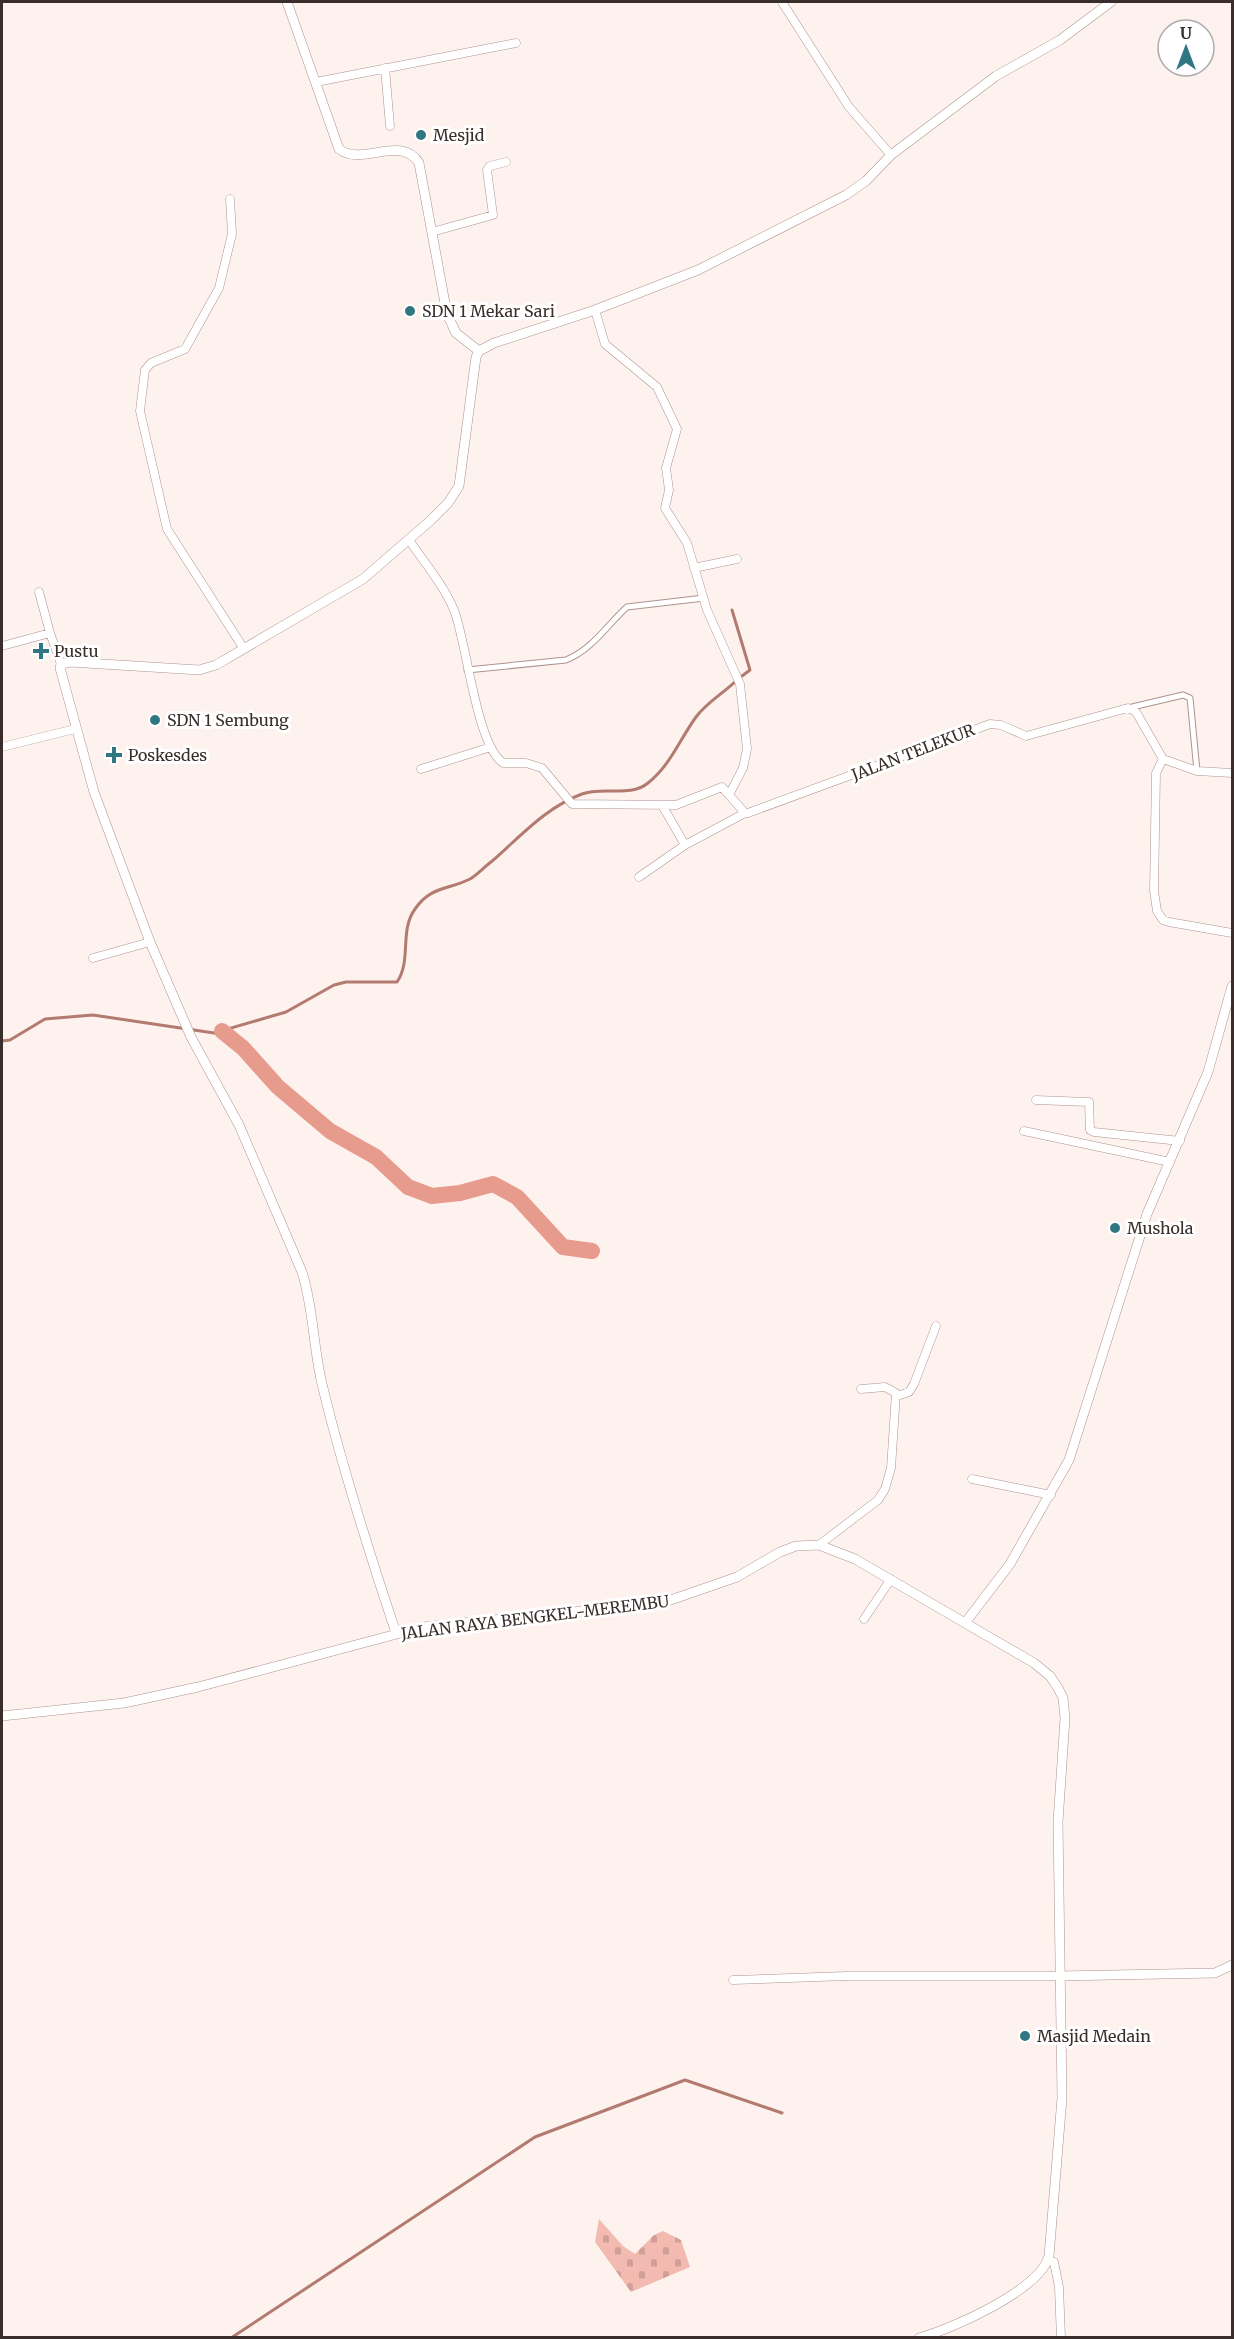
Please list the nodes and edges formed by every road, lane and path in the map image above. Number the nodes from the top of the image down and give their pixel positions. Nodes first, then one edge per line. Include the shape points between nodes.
1 (287, 2) edge
2 (782, 2) edge
3 (1111, 2) edge
4 (516, 43) dead end
5 (385, 68) junction
6 (316, 82) junction
7 (390, 126) dead end
8 (891, 155) junction
9 (506, 162) dead end
10 (230, 199) dead end
11 (432, 232) junction
12 (596, 310) junction
13 (479, 351) junction
14 (408, 540) junction
15 (737, 559) dead end
16 (694, 568) junction
17 (39, 592) dead end
18 (704, 598) junction
19 (50, 633) junction
20 (2, 645) edge
21 (244, 649) junction
22 (61, 664) junction
23 (467, 670) junction
24 (1128, 708) junction
25 (75, 729) junction
26 (2, 747) edge
27 (491, 747) junction
28 (1163, 759) junction
29 (421, 769) dead end
30 (1197, 771) junction
31 (1233, 773) edge
32 (730, 793) junction
33 (662, 805) junction
34 (745, 813) junction
35 (686, 845) junction
36 (639, 877) dead end
37 (1233, 933) edge
38 (150, 942) junction
39 (93, 958) dead end
40 (1233, 986) edge
41 (1036, 1100) dead end
42 (1024, 1131) dead end
43 (1180, 1140) junction
44 (1170, 1162) junction
45 (936, 1326) dead end
46 (861, 1389) dead end
47 (897, 1396) junction
48 (972, 1479) dead end
49 (1051, 1495) junction
50 (819, 1545) junction
51 (891, 1579) junction
52 (864, 1619) dead end
53 (966, 1623) junction
54 (396, 1633) junction
55 (2, 1716) edge
56 (1233, 1965) edge
57 (1059, 1976) junction
58 (733, 1980) dead end
59 (1048, 2259) junction
60 (919, 2337) edge
61 (1061, 2337) edge

1 - 6 street
2 - 8 street via 849,107
3 - 8 street via 1060,40 996,76
4 - 5 street
5 - 6 street
5 - 7 street
6 - 11 street via 336,145 342,152 403,151 416,159
8 - 12 street via 866,180 824,207 698,270
9 - 11 street via 487,170 493,215
10 - 21 street via 232,234 219,288 185,349 151,363 145,370 140,411 167,529
11 - 13 street via 450,324
12 - 13 street
12 - 16 street via 604,344 657,387 675,425 676,435 666,468 669,490 665,507 687,543
13 - 14 street via 459,486 448,503
14 - 21 street via 363,579
14 - 23 street via 455,613
15 - 16 street
16 - 18 street
17 - 19 street
18 - 23 street via 627,607 606,632 577,656 566,660
18 - 32 street via 740,684 747,749 743,768
19 - 20 street
19 - 22 street
21 - 22 street via 199,670
22 - 25 street
23 - 27 street
24 - 28 street via 1136,712
24 - 30 street via 1183,695 1190,698
24 - 34 street, JALAN TELEKUR via 1026,736 990,724
25 - 26 street
25 - 38 street via 94,792
27 - 29 street
27 - 33 street via 503,764 526,763 542,768 572,804
28 - 30 street
28 - 37 street via 1156,773 1156,911 1163,920 1175,924
30 - 31 street
32 - 33 street via 718,787 687,802
32 - 34 street
33 - 35 street
34 - 35 street, JALAN TELEKUR
35 - 36 street, JALAN TELEKUR
38 - 39 street
38 - 54 street via 191,1037 239,1125 302,1272 322,1388
40 - 43 street via 1208,1072
41 - 43 street via 1089,1102 1090,1130 1095,1132
42 - 44 street
43 - 44 street
44 - 49 street via 1147,1214 1069,1460
45 - 47 street via 914,1384 909,1392
46 - 47 street via 890,1388
47 - 50 street via 891,1468 882,1496
48 - 49 street
49 - 53 street via 1011,1564
50 - 51 street, JALAN RAYA BENGKEL-MEREMBU
50 - 54 street, JALAN RAYA BENGKEL-MEREMBU via 785,1550 737,1577 662,1603
51 - 52 street
51 - 53 street, JALAN RAYA BENGKEL-MEREMBU
53 - 57 street, JALAN RAYA BENGKEL-MEREMBU via 1046,1672 1063,1698 1065,1735 1058,1822
54 - 55 street, JALAN RAYA BENGKEL-MEREMBU via 124,1703
56 - 57 street via 1215,1973
57 - 58 street
57 - 59 street, JALAN RAYA BENGKEL-MEREMBU via 1062,2098
59 - 60 street via 1029,2282 1002,2300
59 - 61 street via 1054,2262 1057,2273

